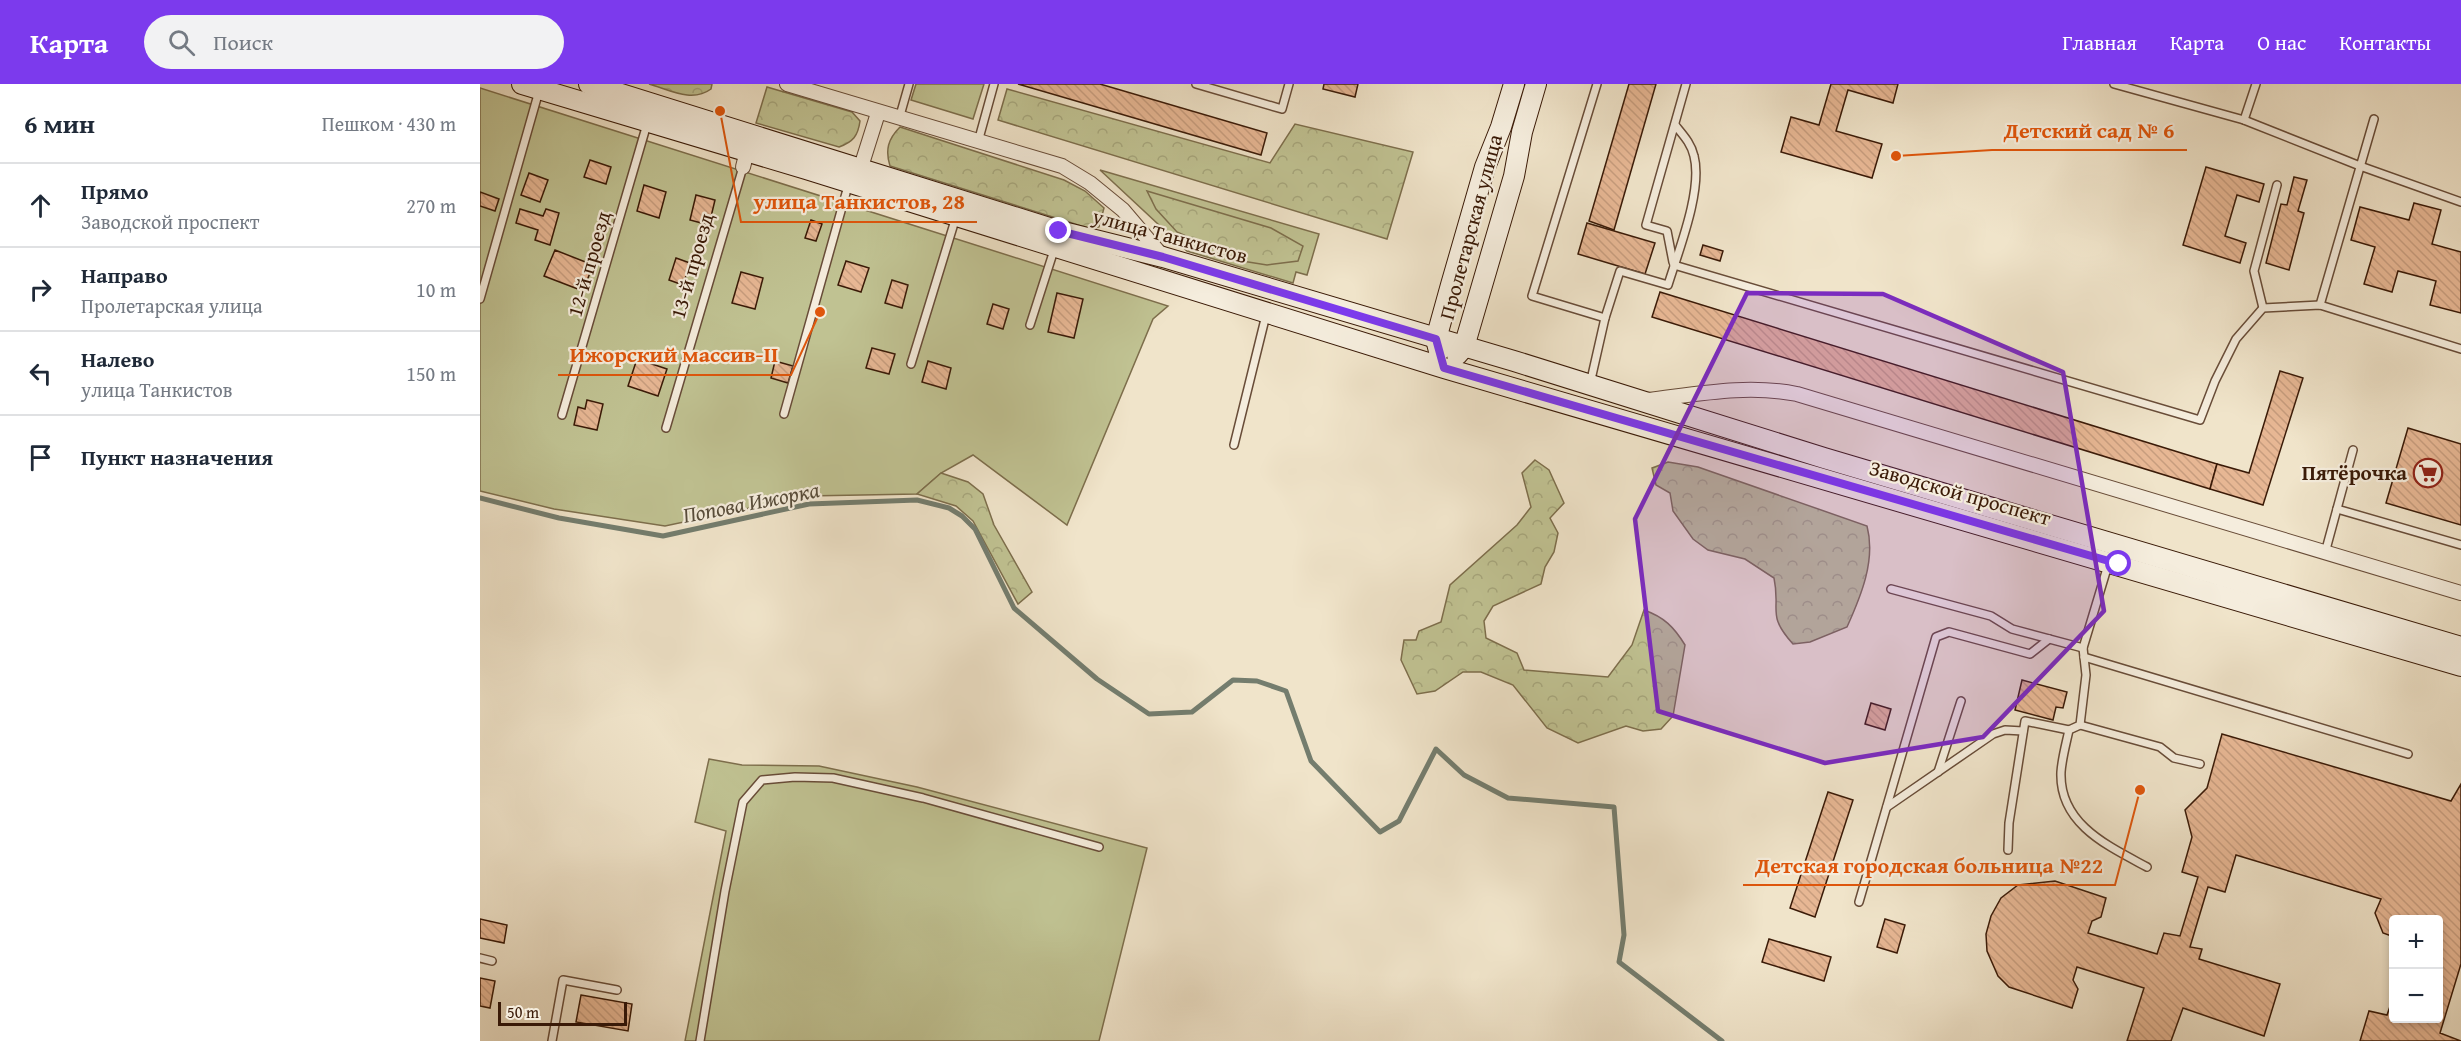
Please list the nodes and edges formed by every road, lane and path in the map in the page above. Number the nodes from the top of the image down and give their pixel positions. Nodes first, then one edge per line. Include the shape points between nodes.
1 (589, 84) edge
2 (787, 84) edge
3 (909, 84) edge
4 (994, 84) edge
5 (1196, 84) edge
6 (1289, 84) edge
7 (1514, 84) edge
8 (1536, 84) edge
9 (1597, 84) edge
10 (1686, 84) edge
11 (2114, 84) edge
12 (2256, 84) edge
13 (531, 87) edge
14 (878, 112) junction
15 (899, 119) junction
16 (2374, 119) dead end
17 (2244, 120) junction
18 (647, 122) junction
19 (1675, 125) junction
20 (978, 142) junction
21 (745, 159) junction
22 (2360, 166) junction
23 (855, 179) junction
24 (2277, 185) dead end
25 (2461, 202) edge
26 (956, 216) junction
27 (1055, 247) junction
28 (1163, 257) junction
29 (1674, 265) junction
30 (480, 299) edge
31 (2320, 305) junction
32 (2263, 308) junction
33 (1266, 313) junction
34 (1605, 318) junction
35 (1030, 325) dead end
36 (1436, 339) junction
37 (1464, 347) junction
38 (2461, 349) edge
39 (911, 364) dead end
40 (1444, 368) junction
41 (1590, 386) junction
42 (1637, 401) junction
43 (784, 414) dead end
44 (562, 415) dead end
45 (666, 428) dead end
46 (1234, 445) dead end
47 (2354, 450) dead end
48 (2337, 509) junction
49 (2461, 545) edge
50 (2112, 552) junction
51 (2325, 553) junction
52 (1891, 589) dead end
53 (2461, 593) edge
54 (2049, 639) junction
55 (2461, 647) edge
56 (2083, 653) junction
57 (2461, 666) edge
58 (1961, 701) dead end
59 (2080, 725) junction
60 (2069, 730) junction
61 (2023, 731) junction
62 (2408, 754) dead end
63 (2200, 764) dead end
64 (1938, 772) junction
65 (1887, 807) junction
66 (1099, 847) dead end
67 (2008, 850) dead end
68 (2146, 867) dead end
69 (1859, 902) dead end
70 (480, 958) edge
71 (492, 961) dead end
72 (617, 990) dead end
73 (552, 1041) edge
74 (700, 1041) edge

1 - 23 main road, улица Танкистов
2 - 14 street
3 - 15 lane
4 - 20 lane
5 - 6 lane via 1282,109
7 - 36 main road, Пролетарская улица via 1485,167
8 - 37 main road, Пролетарская улица via 1514,176
9 - 34 lane via 1532,296
10 - 19 lane
11 - 17 lane
12 - 17 lane
13 - 18 main road, улица Танкистов
13 - 30 lane
14 - 15 street
14 - 23 street
15 - 20 street
16 - 22 lane
17 - 22 lane
18 - 21 main road, улица Танкистов
18 - 44 lane, 12-й проезд
19 - 29 lane via 1688,140 1697,180
19 - 29 lane via 1646,225 1667,231
20 - 28 street via 1062,166 1090,183 1123,210
21 - 23 main road, улица Танкистов
21 - 45 lane, 13-й проезд
22 - 25 lane
22 - 31 lane
23 - 26 main road, улица Танкистов
23 - 28 main road, улица Танкистов
23 - 43 lane
24 - 32 lane via 2254,270
26 - 27 main road, улица Танкистов
26 - 39 lane
27 - 33 main road, улица Танкистов
27 - 35 lane
28 - 36 main road, улица Танкистов
29 - 32 lane via 2200,420 2236,339
29 - 34 lane via 1668,285 1620,271
31 - 32 lane
31 - 38 lane
33 - 40 main road, улица Танкистов
33 - 46 lane
34 - 41 lane
36 - 37 main road, улица Танкистов
36 - 40 main road, Пролетарская улица
37 - 40 main road, Пролетарская улица
37 - 41 main road, Заводской проспект
40 - 50 main road, Заводской проспект
41 - 42 main road, Заводской проспект
42 - 50 main road, Заводской проспект
42 - 51 street via 1748,388 1797,394
47 - 48 lane
48 - 49 lane
48 - 51 lane
50 - 55 main road, Заводской проспект
50 - 56 lane
50 - 57 main road, Заводской проспект
51 - 53 street
52 - 54 lane via 1991,616 2012,629
54 - 56 lane
54 - 65 lane via 2030,654 1949,632 1936,637
56 - 59 lane via 2086,675
56 - 62 lane
58 - 64 lane
59 - 60 lane
59 - 63 lane via 2160,747 2174,758
60 - 61 lane via 2025,721
60 - 68 lane via 2061,774 2072,812 2085,830 2105,845
61 - 64 lane via 1994,734
61 - 67 lane
64 - 65 lane
65 - 69 lane
66 - 74 lane via 923,798 833,778 762,780 743,802
70 - 71 lane
72 - 73 lane via 563,980

